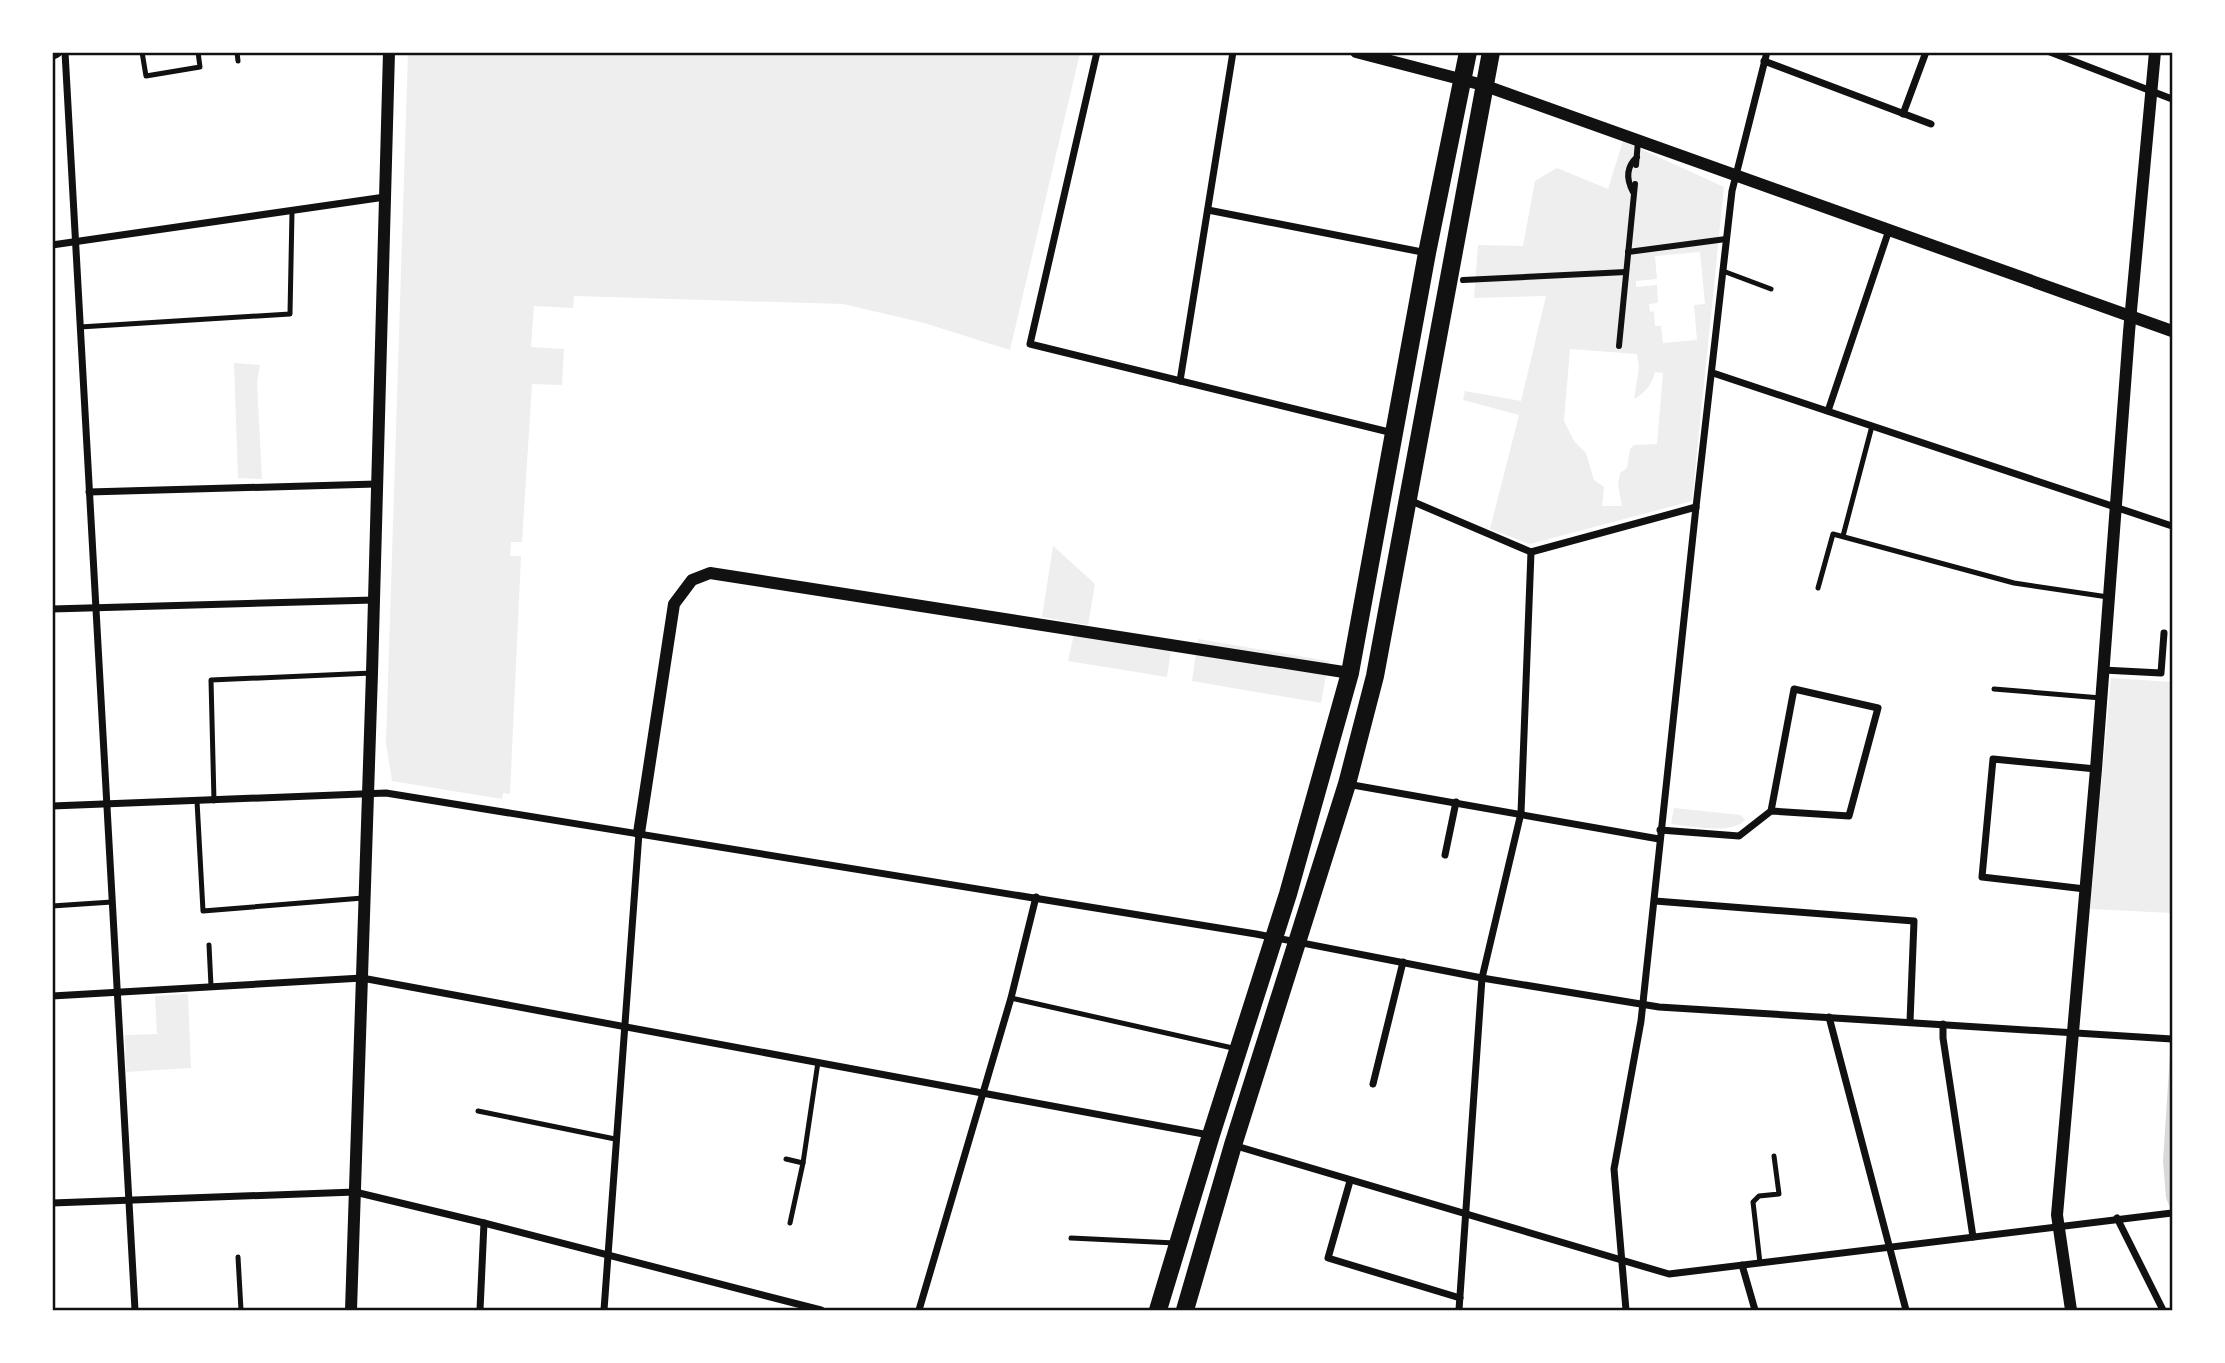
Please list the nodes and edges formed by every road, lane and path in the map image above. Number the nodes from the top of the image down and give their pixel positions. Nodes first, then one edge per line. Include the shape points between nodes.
1 (65, 52) edge
2 (142, 52) edge
3 (198, 52) edge
4 (237, 52) edge
5 (389, 52) edge
6 (1097, 52) edge
7 (1233, 52) edge
8 (1356, 52) edge
9 (1468, 52) edge
10 (1491, 52) edge
11 (1767, 52) edge
12 (1926, 52) edge
13 (2050, 52) edge
14 (2155, 52) edge
15 (238, 61) dead end
16 (1764, 61) junction
17 (1462, 78) junction
18 (1483, 85) junction
19 (2152, 91) junction
20 (2172, 99) edge
21 (1903, 114) junction
22 (1931, 124) dead end
23 (1638, 141) junction
24 (1637, 156) junction
25 (1636, 166) dead end
26 (1734, 176) junction
27 (1635, 184) dead end
28 (1634, 194) junction
29 (385, 197) junction
30 (1208, 210) junction
31 (292, 212) junction
32 (1889, 230) junction
33 (1726, 239) junction
34 (75, 242) junction
35 (52, 245) edge
36 (1628, 252) junction
37 (1427, 253) junction
38 (1723, 271) junction
39 (1626, 272) junction
40 (1463, 280) dead end
41 (1770, 289) dead end
42 (2130, 316) junction
43 (80, 327) junction
44 (2172, 331) edge
45 (1619, 346) dead end
46 (1713, 373) junction
47 (1180, 381) junction
48 (1828, 411) junction
49 (1872, 426) junction
50 (1393, 433) junction
51 (376, 484) junction
52 (89, 492) junction
53 (1406, 499) junction
54 (1696, 507) junction
55 (2116, 507) junction
56 (2172, 526) edge
57 (1843, 536) junction
58 (1531, 552) junction
59 (1818, 589) dead end
60 (2108, 597) junction
61 (374, 600) junction
62 (96, 608) junction
63 (52, 609) edge
64 (2164, 634) dead end
65 (2103, 670) junction
66 (372, 673) junction
67 (1350, 673) junction
68 (1994, 689) dead end
69 (2101, 698) junction
70 (2096, 769) junction
71 (1347, 784) junction
72 (367, 793) junction
73 (197, 801) junction
74 (214, 801) junction
75 (1456, 802) junction
76 (107, 804) junction
77 (52, 806) edge
78 (1771, 811) junction
79 (1521, 813) junction
80 (1660, 830) junction
81 (639, 833) junction
82 (1659, 839) junction
83 (1445, 855) dead end
84 (2085, 888) junction
85 (1036, 897) junction
86 (363, 898) junction
87 (1655, 901) junction
88 (112, 902) junction
89 (52, 906) edge
90 (1274, 937) junction
91 (1296, 943) junction
92 (209, 945) dead end
93 (1403, 962) junction
94 (362, 978) junction
95 (1482, 978) junction
96 (211, 986) junction
97 (117, 992) junction
98 (52, 996) edge
99 (1012, 998) junction
100 (1643, 1005) junction
101 (1829, 1017) junction
102 (1910, 1021) junction
103 (1943, 1024) junction
104 (623, 1026) junction
105 (2074, 1033) junction
106 (2172, 1039) edge
107 (1239, 1049) junction
108 (818, 1062) junction
109 (1373, 1084) dead end
110 (983, 1094) junction
111 (478, 1111) dead end
112 (1210, 1135) junction
113 (615, 1139) junction
114 (1233, 1145) junction
115 (1774, 1156) dead end
116 (786, 1158) dead end
117 (803, 1163) junction
118 (1350, 1181) junction
119 (355, 1192) junction
120 (129, 1200) junction
121 (52, 1203) edge
122 (1466, 1213) junction
123 (2171, 1213) edge
124 (2116, 1219) junction
125 (484, 1223) junction
126 (790, 1223) dead end
127 (2057, 1227) junction
128 (1973, 1237) junction
129 (1071, 1238) dead end
130 (1178, 1243) junction
131 (1889, 1248) junction
132 (607, 1255) junction
133 (238, 1257) dead end
134 (1623, 1261) junction
135 (1760, 1263) junction
136 (1742, 1265) junction
137 (1460, 1298) junction
138 (135, 1311) edge
139 (242, 1311) edge
140 (351, 1311) edge
141 (480, 1311) edge
142 (604, 1311) edge
143 (821, 1311) edge
144 (919, 1311) edge
145 (1158, 1311) edge
146 (1185, 1311) edge
147 (1459, 1311) edge
148 (1626, 1311) edge
149 (1755, 1311) edge
150 (1906, 1311) edge
151 (2071, 1311) edge
152 (2163, 1311) edge

1 - 34 street
2 - 3 lane via 146,76 200,67
4 - 15 lane
5 - 29 street
6 - 47 street via 1030,344
7 - 30 street
8 - 17 street
9 - 17 main road
10 - 18 main road
11 - 16 street
12 - 21 street
13 - 19 street
14 - 19 street
16 - 21 street
16 - 26 street
17 - 18 street
17 - 37 main road
18 - 23 street
18 - 53 main road
19 - 20 street
19 - 42 street
21 - 22 street
23 - 24 street
23 - 26 street
24 - 25 street
24 - 28 street via 1630,163 1628,177
26 - 32 street
26 - 33 street
27 - 28 street
28 - 36 street
29 - 31 street
29 - 51 street
30 - 37 street
30 - 47 street
31 - 34 street
31 - 43 lane via 290,314
32 - 42 street
32 - 48 street
33 - 36 street
33 - 38 street
34 - 35 street
34 - 43 street
36 - 39 street
37 - 50 main road
38 - 41 lane
38 - 46 street
39 - 40 street
39 - 45 street
42 - 44 street
42 - 55 street
43 - 52 street
46 - 48 street
46 - 54 street
47 - 50 street
48 - 49 street
49 - 55 street
49 - 57 lane
50 - 67 main road
51 - 52 street
51 - 61 street
52 - 62 street
53 - 58 street
53 - 71 main road via 1375,676
54 - 58 street
54 - 80 street
55 - 56 street
55 - 60 street
57 - 59 lane via 1833,534
57 - 60 lane via 2014,583
58 - 79 street
60 - 65 street
61 - 62 street
61 - 66 street
62 - 63 street
62 - 76 street
64 - 65 street via 2161,673
65 - 69 street
66 - 72 street
66 - 74 lane via 211,680
67 - 81 street via 710,573 692,580 674,604
67 - 90 main road
68 - 69 lane
69 - 70 street
70 - 84 street
70 - 84 street via 1993,759 1982,877
71 - 75 street
71 - 91 main road
72 - 74 street
72 - 81 street
72 - 86 street
73 - 74 street
73 - 76 street
73 - 86 lane via 203,911
75 - 79 street
75 - 83 street
76 - 77 street
76 - 88 street
78 - 78 street via 1849,816 1878,708 1794,689
78 - 80 street via 1739,836
79 - 82 street
79 - 95 street
80 - 82 street
81 - 85 street
81 - 104 street
82 - 87 street
84 - 105 street
85 - 90 street
85 - 99 street
86 - 94 street
87 - 100 street
87 - 102 street via 1914,921
88 - 89 lane
88 - 97 street
90 - 91 street
90 - 107 main road
91 - 93 street
91 - 114 main road
92 - 96 lane
93 - 95 street
93 - 109 street
94 - 96 street
94 - 104 street
94 - 119 street
95 - 100 street
95 - 122 street
96 - 97 street
97 - 98 street
97 - 120 street
99 - 107 lane
99 - 110 street
100 - 101 street
100 - 134 street via 1614,1169
101 - 102 street
101 - 131 street
102 - 103 street
103 - 105 street
103 - 128 street
104 - 108 street
104 - 113 street
105 - 106 street
105 - 127 street
107 - 112 main road
108 - 110 street
108 - 117 lane
110 - 112 street
110 - 144 street
111 - 113 lane
112 - 130 main road
113 - 132 street
114 - 118 street
114 - 146 main road
115 - 135 lane via 1779,1194 1759,1196 1753,1202
116 - 117 lane
117 - 126 lane
118 - 122 street
118 - 137 street via 1328,1258
119 - 120 street
119 - 125 street
119 - 140 street
120 - 121 street
120 - 138 street
122 - 134 street
122 - 137 street
123 - 124 street
124 - 127 street
124 - 152 street
125 - 132 street
125 - 141 street
127 - 128 street
127 - 151 street
128 - 131 street
129 - 130 lane
130 - 145 main road
131 - 135 street
131 - 150 street
132 - 142 street
132 - 143 street
133 - 139 lane
134 - 136 street via 1670,1274
134 - 148 street
135 - 136 street
136 - 149 street
137 - 147 street

